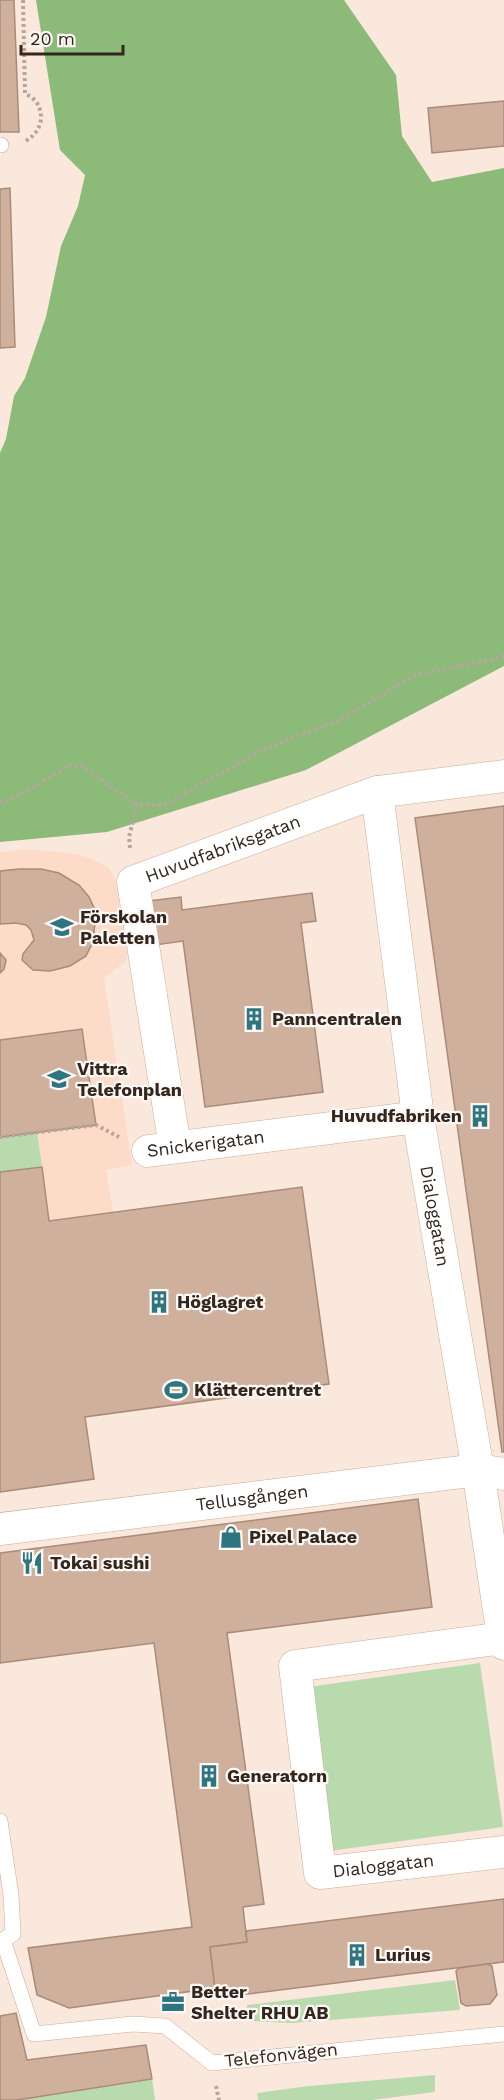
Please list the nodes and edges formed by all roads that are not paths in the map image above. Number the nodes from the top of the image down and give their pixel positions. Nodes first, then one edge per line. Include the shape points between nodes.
1 (504, 776) edge
2 (377, 792) junction
3 (418, 1117) junction
4 (161, 1149) joint
5 (491, 1472) edge
6 (0, 1529) edge
7 (503, 1638) edge
8 (504, 1644) edge
9 (0, 1821) edge
10 (504, 1852) edge
11 (504, 2034) edge

1 - 2 street, Huvudfabriksgatan
2 - 3 street, Dialoggatan
2 - 4 street, Huvudfabriksgatan via 133,882
3 - 4 street, Snickerigatan
3 - 5 street, Dialoggatan
5 - 6 street, Tellusgången
5 - 7 street, Dialoggatan
7 - 8 street, Dialoggatan
7 - 10 street, Dialoggatan via 295,1666 320,1873
9 - 11 lane, Telefonvägen via 13,1934 3,1940 34,2034 133,2024 165,2026 212,2063

